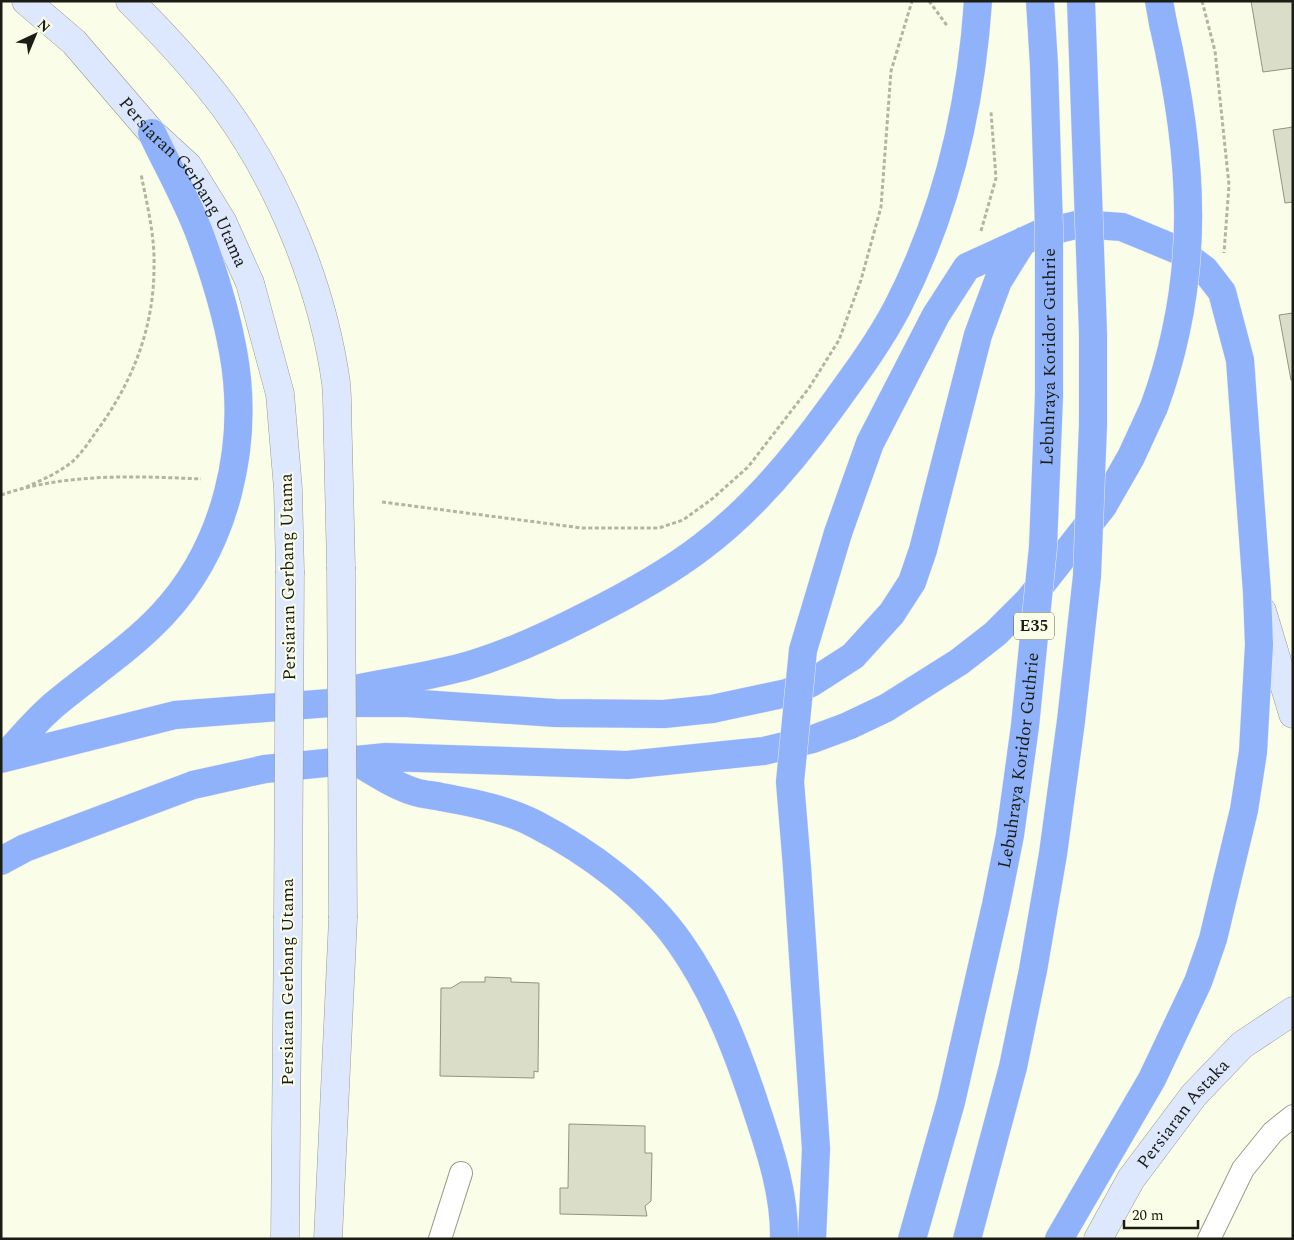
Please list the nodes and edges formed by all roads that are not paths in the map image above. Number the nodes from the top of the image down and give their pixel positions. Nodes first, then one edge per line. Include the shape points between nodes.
1 (26, 1) edge
2 (130, 1) edge
3 (978, 1) edge
4 (1040, 1) edge
5 (1081, 1) edge
6 (1161, 12) edge
7 (152, 133) junction
8 (1023, 241) junction
9 (1257, 592) junction
10 (330, 703) junction
11 (1293, 714) edge
12 (2, 758) edge
13 (352, 759) junction
14 (1, 861) edge
15 (1293, 1011) edge
16 (1293, 1116) edge
17 (461, 1173) dead end
18 (285, 1239) edge
19 (328, 1239) edge
20 (440, 1239) edge
21 (784, 1239) edge
22 (812, 1239) edge
23 (912, 1239) edge
24 (967, 1239) edge
25 (1058, 1239) edge
26 (1098, 1239) edge
27 (1210, 1239) edge

1 - 7 main road, Persiaran Gerbang Utama via 74,42
2 - 19 main road, bridge via 194,69 225,109 274,191 309,272 329,344 336,384 342,568 343,918
3 - 10 highway via 975,47 959,137 922,254 897,308 872,349 786,465 737,517 703,546 623,598 553,633 469,666 355,689
4 - 23 highway, Lebuhraya Koridor Guthrie / E35, bridge via 1048,228 1049,416 1043,547 1025,726 1010,835 996,905 951,1102
5 - 24 highway, E35, bridge via 1093,333 1087,576 1070,731 1033,970 1013,1067
6 - 13 highway, bridge via 1178,86 1190,224 1177,326 1166,373 1131,456 1103,506 1029,600 995,634 959,662 886,708 813,739 764,751 627,765 395,757
7 - 12 highway via 199,233 220,292 234,353 238,400 231,484 222,517 202,560 178,596 131,644 55,705
7 - 18 main road, Persiaran Gerbang Utama, bridge via 188,166 222,221 250,283 280,394 288,489 290,571
8 - 9 highway via 1080,224 1122,227 1180,250 1205,270 1222,292 1240,360
8 - 10 highway via 998,281 984,318 912,582 892,613 853,656 811,683 787,693 712,709 664,714 555,713 407,703
8 - 22 highway, bridge via 967,266 936,315 870,443 838,533 803,650 790,782 816,1149
9 - 11 main road
9 - 25 highway via 1259,645 1253,752 1244,810 1213,939 1198,982 1152,1079
10 - 12 highway via 175,715
13 - 14 highway via 265,769 193,785 25,848
13 - 21 highway via 416,793 483,805 534,823 588,855 642,900 661,921 679,942 725,1024 772,1158 782,1208
15 - 26 main road, Persiaran Astaka via 1242,1045 1194,1095 1131,1179
16 - 27 street via 1273,1132 1244,1169
17 - 20 street

